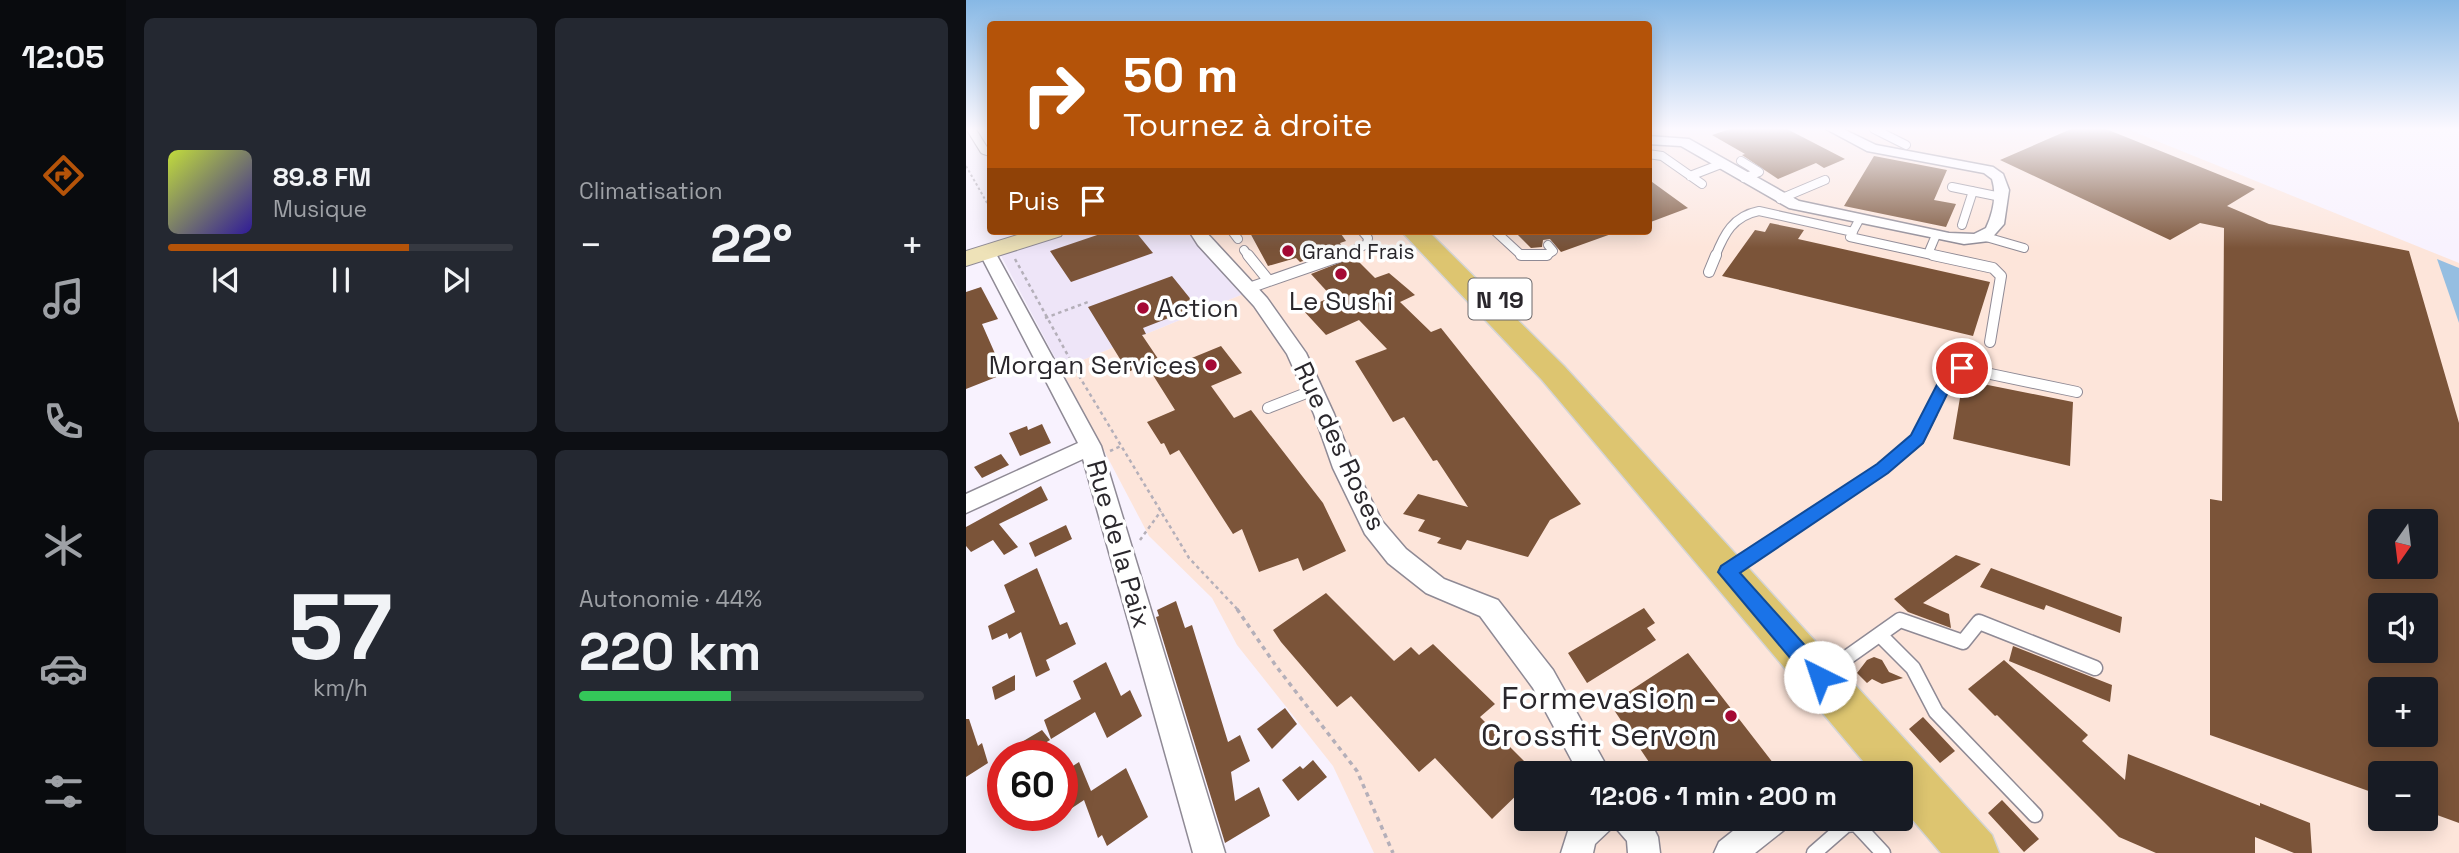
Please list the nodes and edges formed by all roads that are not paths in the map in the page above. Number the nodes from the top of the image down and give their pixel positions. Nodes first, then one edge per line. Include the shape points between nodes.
1 (1680, 169) edge
2 (1709, 169) edge
3 (1729, 169) edge
4 (1754, 169) edge
5 (1982, 169) edge
6 (1690, 176) junction
7 (1744, 178) junction
8 (1825, 180) dead end
9 (1702, 184) dead end
10 (1952, 187) dead end
11 (1973, 191) junction
12 (2001, 197) junction
13 (1780, 199) junction
14 (1962, 225) dead end
15 (1856, 226) junction
16 (1036, 235) edge
17 (1200, 235) edge
18 (1235, 235) edge
19 (1365, 235) edge
20 (1418, 235) edge
21 (1443, 235) edge
22 (1499, 235) edge
23 (1936, 236) junction
24 (1986, 237) junction
25 (1238, 239) dead end
26 (1548, 246) dead end
27 (2024, 248) dead end
28 (1244, 250) dead end
29 (1928, 254) junction
30 (976, 255) edge
31 (1709, 272) dead end
32 (1259, 285) junction
33 (1990, 342) dead end
34 (1553, 373) junction
35 (1314, 390) junction
36 (2077, 392) dead end
37 (1268, 408) dead end
38 (1090, 446) junction
39 (966, 504) edge
40 (1727, 572) junction
41 (1880, 635) junction
42 (2095, 668) dead end
43 (1820, 677) junction
44 (1589, 761) edge
45 (1913, 807) edge
46 (2035, 815) dead end
47 (1584, 831) edge
48 (1639, 831) edge
49 (1758, 831) edge
50 (1839, 831) edge
51 (1863, 831) edge
52 (1965, 843) edge
53 (1209, 853) edge
54 (1577, 853) edge
55 (1644, 853) edge
56 (1730, 853) edge
57 (1814, 853) edge
58 (1884, 853) edge

1 - 6 lane
2 - 6 lane
3 - 7 street
4 - 7 lane via 1759,172
5 - 12 street via 1998,177
6 - 9 lane
7 - 13 street
8 - 13 lane
10 - 11 lane
11 - 12 lane
11 - 14 lane
12 - 24 street via 2000,218
13 - 15 street
15 - 23 street
15 - 29 lane via 1850,237
15 - 31 lane via 1748,212 1725,233
16 - 30 street
17 - 32 street, Rue des Roses
18 - 25 lane
19 - 32 lane via 1367,244 1353,252
20 - 34 main road, N 19
21 - 34 main road, N 19 via 1519,321
22 - 26 lane via 1521,255 1545,256 1553,251
23 - 24 street
23 - 29 lane
24 - 27 lane
28 - 32 lane
29 - 33 lane via 1993,268 2001,276
30 - 38 street, Rue de la Paix via 1026,326
32 - 35 street, Rue des Roses
34 - 40 main road, N 19
35 - 37 lane
35 - 44 street, Rue des Roses via 1373,527 1396,556 1435,586 1489,608 1543,679
36 - 40 lane via 1962,368 1950,374 1918,439 1882,469
38 - 39 street
38 - 53 street, Rue de la Paix
40 - 43 main road, N 19
41 - 42 lane via 1900,621 1963,642 1979,622
41 - 43 lane
41 - 46 lane via 1913,668 1936,712
43 - 52 main road, N 19
45 - 52 lane
47 - 54 street
48 - 55 street
49 - 56 street
50 - 57 lane
51 - 58 lane

